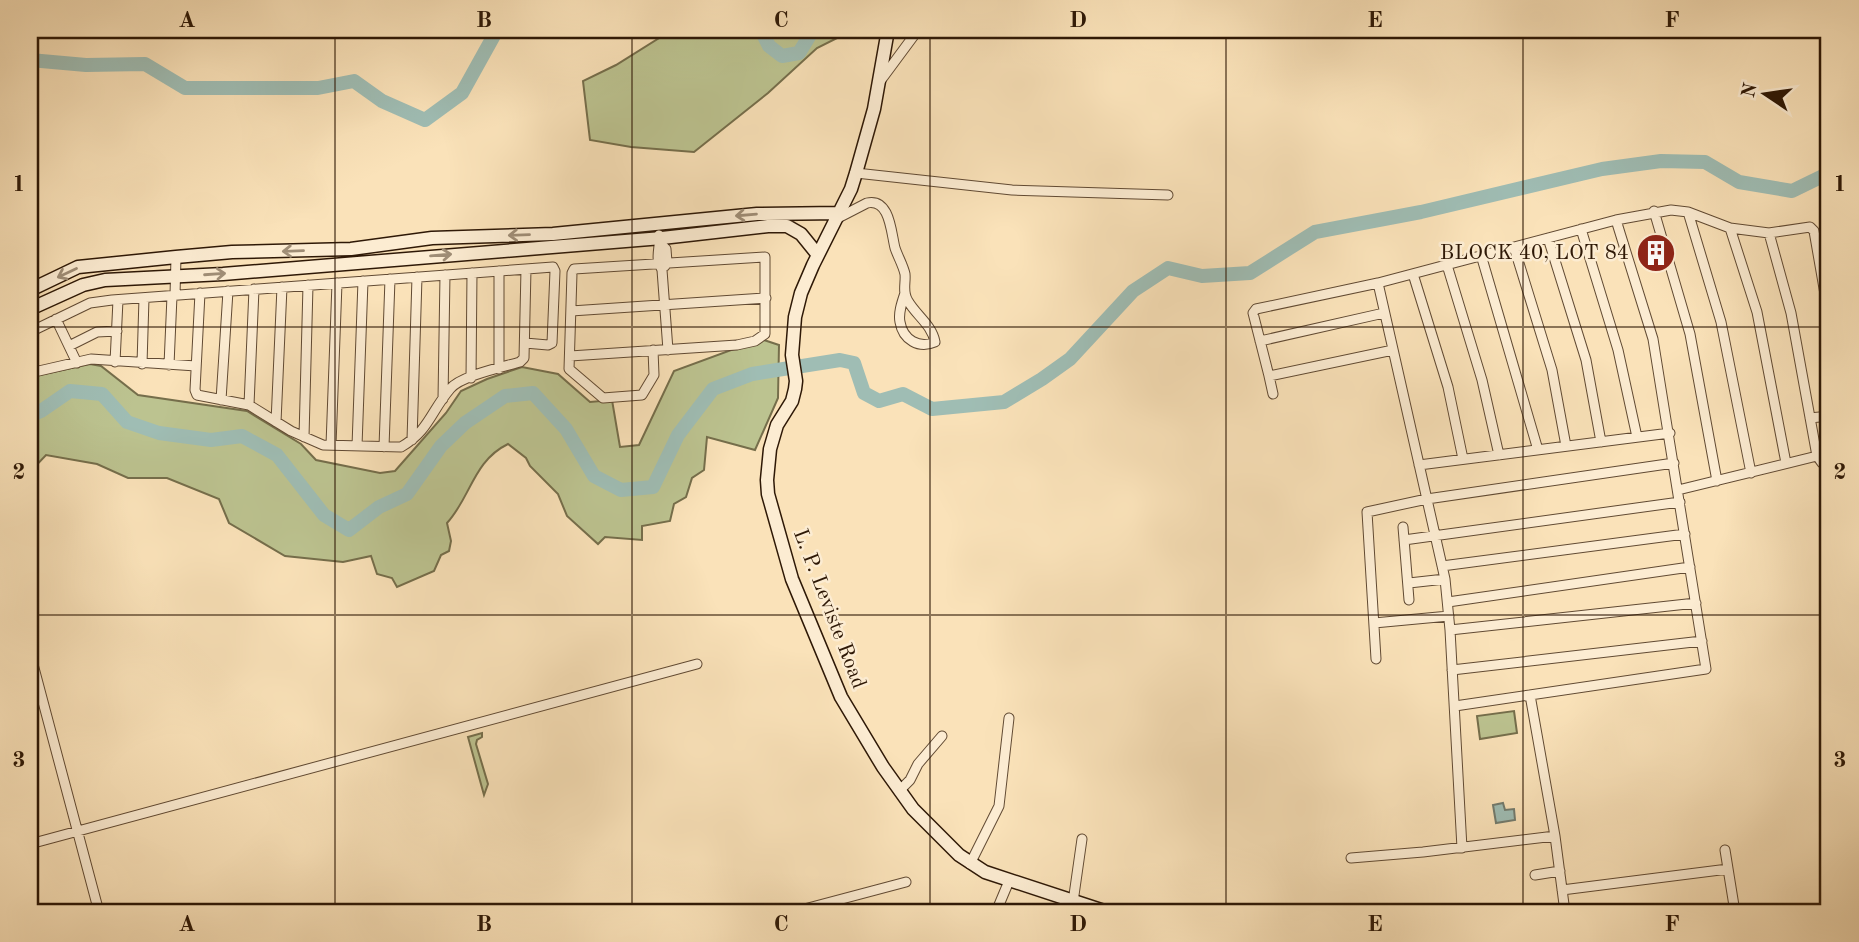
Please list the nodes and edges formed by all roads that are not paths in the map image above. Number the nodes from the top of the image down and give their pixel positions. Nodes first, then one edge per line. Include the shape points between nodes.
1 (888, 30) edge
2 (918, 30) edge
3 (880, 81) junction
4 (856, 173) junction
5 (1168, 195) dead end
6 (1654, 212) junction
7 (1688, 212) junction
8 (837, 216) junction
9 (787, 219) junction
10 (1616, 220) junction
11 (658, 224) junction
12 (1730, 228) junction
13 (1581, 229) junction
14 (1769, 233) junction
15 (1548, 238) junction
16 (660, 240) junction
17 (1514, 247) junction
18 (818, 255) junction
19 (1481, 255) junction
20 (176, 257) junction
21 (1447, 264) junction
22 (662, 265) junction
23 (526, 269) junction
24 (499, 271) junction
25 (472, 273) junction
26 (1413, 274) junction
27 (444, 275) junction
28 (177, 276) junction
29 (417, 277) junction
30 (390, 279) junction
31 (363, 281) junction
32 (337, 283) junction
33 (1377, 283) junction
34 (309, 285) junction
35 (282, 287) junction
36 (254, 289) junction
37 (30, 290) edge
38 (228, 291) junction
39 (200, 293) junction
40 (905, 293) junction
41 (176, 295) junction
42 (144, 298) junction
43 (766, 298) junction
44 (118, 300) junction
45 (665, 305) junction
46 (30, 309) edge
47 (571, 311) junction
48 (1384, 313) junction
49 (1829, 317) edge
50 (56, 319) junction
51 (117, 331) junction
52 (30, 332) edge
53 (1260, 341) junction
54 (525, 344) junction
55 (69, 346) junction
56 (668, 349) junction
57 (1393, 350) junction
58 (653, 351) junction
59 (569, 356) junction
60 (116, 362) junction
61 (77, 363) junction
62 (142, 365) junction
63 (169, 366) junction
64 (196, 366) junction
65 (499, 369) junction
66 (30, 373) edge
67 (1269, 376) junction
68 (471, 378) junction
69 (1273, 394) dead end
70 (221, 400) junction
71 (443, 400) junction
72 (249, 405) junction
73 (1829, 416) edge
74 (1810, 418) junction
75 (276, 422) junction
76 (1670, 433) junction
77 (304, 437) junction
78 (1637, 437) junction
79 (412, 440) junction
80 (1601, 442) junction
81 (331, 445) junction
82 (358, 446) junction
83 (1566, 446) junction
84 (384, 447) junction
85 (1538, 450) junction
86 (1499, 455) junction
87 (1817, 456) junction
88 (1463, 459) junction
89 (1674, 463) junction
90 (1786, 463) junction
91 (1829, 463) edge
92 (1419, 465) junction
93 (1751, 473) junction
94 (1717, 481) junction
95 (1678, 490) junction
96 (1427, 499) junction
97 (1680, 502) junction
98 (1403, 527) dead end
99 (1435, 534) junction
100 (1685, 534) junction
101 (1404, 540) junction
102 (1442, 566) junction
103 (1690, 566) junction
104 (1445, 579) junction
105 (1409, 583) junction
106 (1409, 600) dead end
107 (1448, 601) junction
108 (1696, 603) junction
109 (1449, 616) junction
110 (1374, 623) junction
111 (1450, 630) junction
112 (1702, 640) junction
113 (30, 653) edge
114 (1376, 659) dead end
115 (696, 664) dead end
116 (1452, 670) junction
117 (1530, 695) junction
118 (1455, 706) junction
119 (1009, 718) dead end
120 (942, 736) dead end
121 (899, 791) junction
122 (77, 831) junction
123 (1555, 836) junction
124 (1082, 839) dead end
125 (30, 844) edge
126 (1462, 848) junction
127 (1725, 850) dead end
128 (1351, 858) dead end
129 (970, 864) junction
130 (1728, 869) junction
131 (1560, 871) junction
132 (1535, 875) dead end
133 (1009, 881) junction
134 (906, 882) dead end
135 (1562, 890) junction
136 (1073, 902) junction
137 (99, 912) edge
138 (793, 912) edge
139 (996, 912) edge
140 (1107, 912) edge
141 (1565, 912) edge
142 (1735, 912) edge

1 - 3 street, L. P. Leviste Road
2 - 3 street
3 - 4 street, L. P. Leviste Road
4 - 5 street via 1012,190
4 - 8 street, L. P. Leviste Road
6 - 7 street
6 - 10 street
6 - 94 street via 1690,334
7 - 12 street
7 - 93 street via 1721,322
8 - 9 street
8 - 18 street, L. P. Leviste Road
8 - 40 street via 867,203 881,205 904,271
9 -> 11 street
9 - 16 street
9 - 18 street
10 - 13 street
10 - 76 street via 1653,339
11 - 16 street
11 -> 20 street via 554,234 432,238 351,249
12 - 14 street
12 - 90 street via 1757,312
13 - 15 street
13 - 78 street via 1618,350
14 - 49 street via 1813,229
14 - 74 street via 1791,313
15 - 17 street
15 - 80 street via 1586,360
16 - 22 street via 656,253
28 -> 16 street
17 - 19 street
17 - 83 street via 1552,370
18 - 121 street, L. P. Leviste Road via 795,317 795,389 770,449 768,495 792,579 841,698
19 - 21 street
19 - 85 street
20 - 28 street
20 -> 37 street via 78,267
21 - 26 street
21 - 86 street
22 - 43 street via 764,256
22 - 45 street
22 - 47 street via 574,269
23 - 24 street
23 - 54 street
23 - 54 street via 551,267 555,271 552,343
24 - 25 street
24 - 65 street
25 - 27 street
25 - 68 street
26 - 33 street
26 - 88 street via 1448,387
27 - 29 street
27 - 71 street
28 - 41 street
28 - 46 street via 105,280
29 - 30 street
29 - 79 street
30 - 31 street
30 - 84 street
31 - 32 street
31 - 82 street
32 - 34 street
32 - 81 street
33 - 48 street
33 - 53 street via 1256,309
34 - 35 street
34 - 77 street
35 - 36 street
35 - 75 street
36 - 38 street
36 - 72 street
38 - 39 street
38 - 70 street
39 - 41 street
39 - 64 street
40 - 40 street via 900,314 903,332 918,345 932,344 933,333
41 - 42 street
41 - 63 street
42 - 44 street
42 - 62 street
43 - 45 street
43 - 56 street via 765,334 754,341
44 - 50 street via 90,303
44 - 51 street
45 - 47 street
45 - 56 street
47 - 59 street
48 - 53 street
48 - 57 street
50 - 52 street
50 - 55 street
51 - 55 street via 96,332
51 - 60 street
53 - 67 street
54 - 65 street via 523,360
55 - 61 street
56 - 58 street
57 - 67 street
57 - 92 street
58 - 59 street
58 - 59 street via 654,375 642,395 603,398 569,369
60 - 61 street via 91,359
60 - 62 street
61 - 66 street
62 - 63 street
63 - 64 street
64 - 70 street via 197,395
65 - 68 street
67 - 69 street
68 - 71 street via 451,387
70 - 72 street
71 - 79 street
72 - 75 street
73 - 74 street
74 - 87 street
75 - 77 street
76 - 78 street
76 - 89 street
77 - 81 street
78 - 80 street
79 - 84 street via 401,447
80 - 83 street
81 - 82 street
82 - 84 street
83 - 85 street
85 - 86 street
86 - 88 street
87 - 90 street
87 - 91 street via 1822,463
88 - 92 street
89 - 95 street
89 - 96 street
90 - 93 street
92 - 96 street
93 - 94 street
94 - 95 street
95 - 97 street
96 - 99 street
96 - 110 street via 1366,513
97 - 99 street
97 - 100 street
98 - 101 street
99 - 101 street
99 - 102 street
100 - 102 street
100 - 103 street
101 - 105 street
102 - 104 street
103 - 107 street
103 - 108 street
104 - 105 street
104 - 107 street
105 - 106 street
107 - 109 street
108 - 111 street
108 - 112 street
109 - 110 street
109 - 111 street
110 - 114 street
111 - 116 street
112 - 116 street
112 - 117 street via 1706,669
113 - 122 street
115 - 122 street
116 - 118 street
117 - 118 street
117 - 123 street
118 - 126 street
119 - 129 street via 999,806
120 - 121 street
121 - 129 street, L. P. Leviste Road via 921,819
122 - 125 street
122 - 137 street
123 - 126 street
123 - 131 street
124 - 136 street
126 - 128 street
127 - 130 street
129 - 133 street, L. P. Leviste Road
130 - 135 street
130 - 142 street
131 - 132 street
131 - 135 street
133 - 136 street, L. P. Leviste Road
133 - 139 street
134 - 138 street
135 - 141 street
136 - 140 street, L. P. Leviste Road

